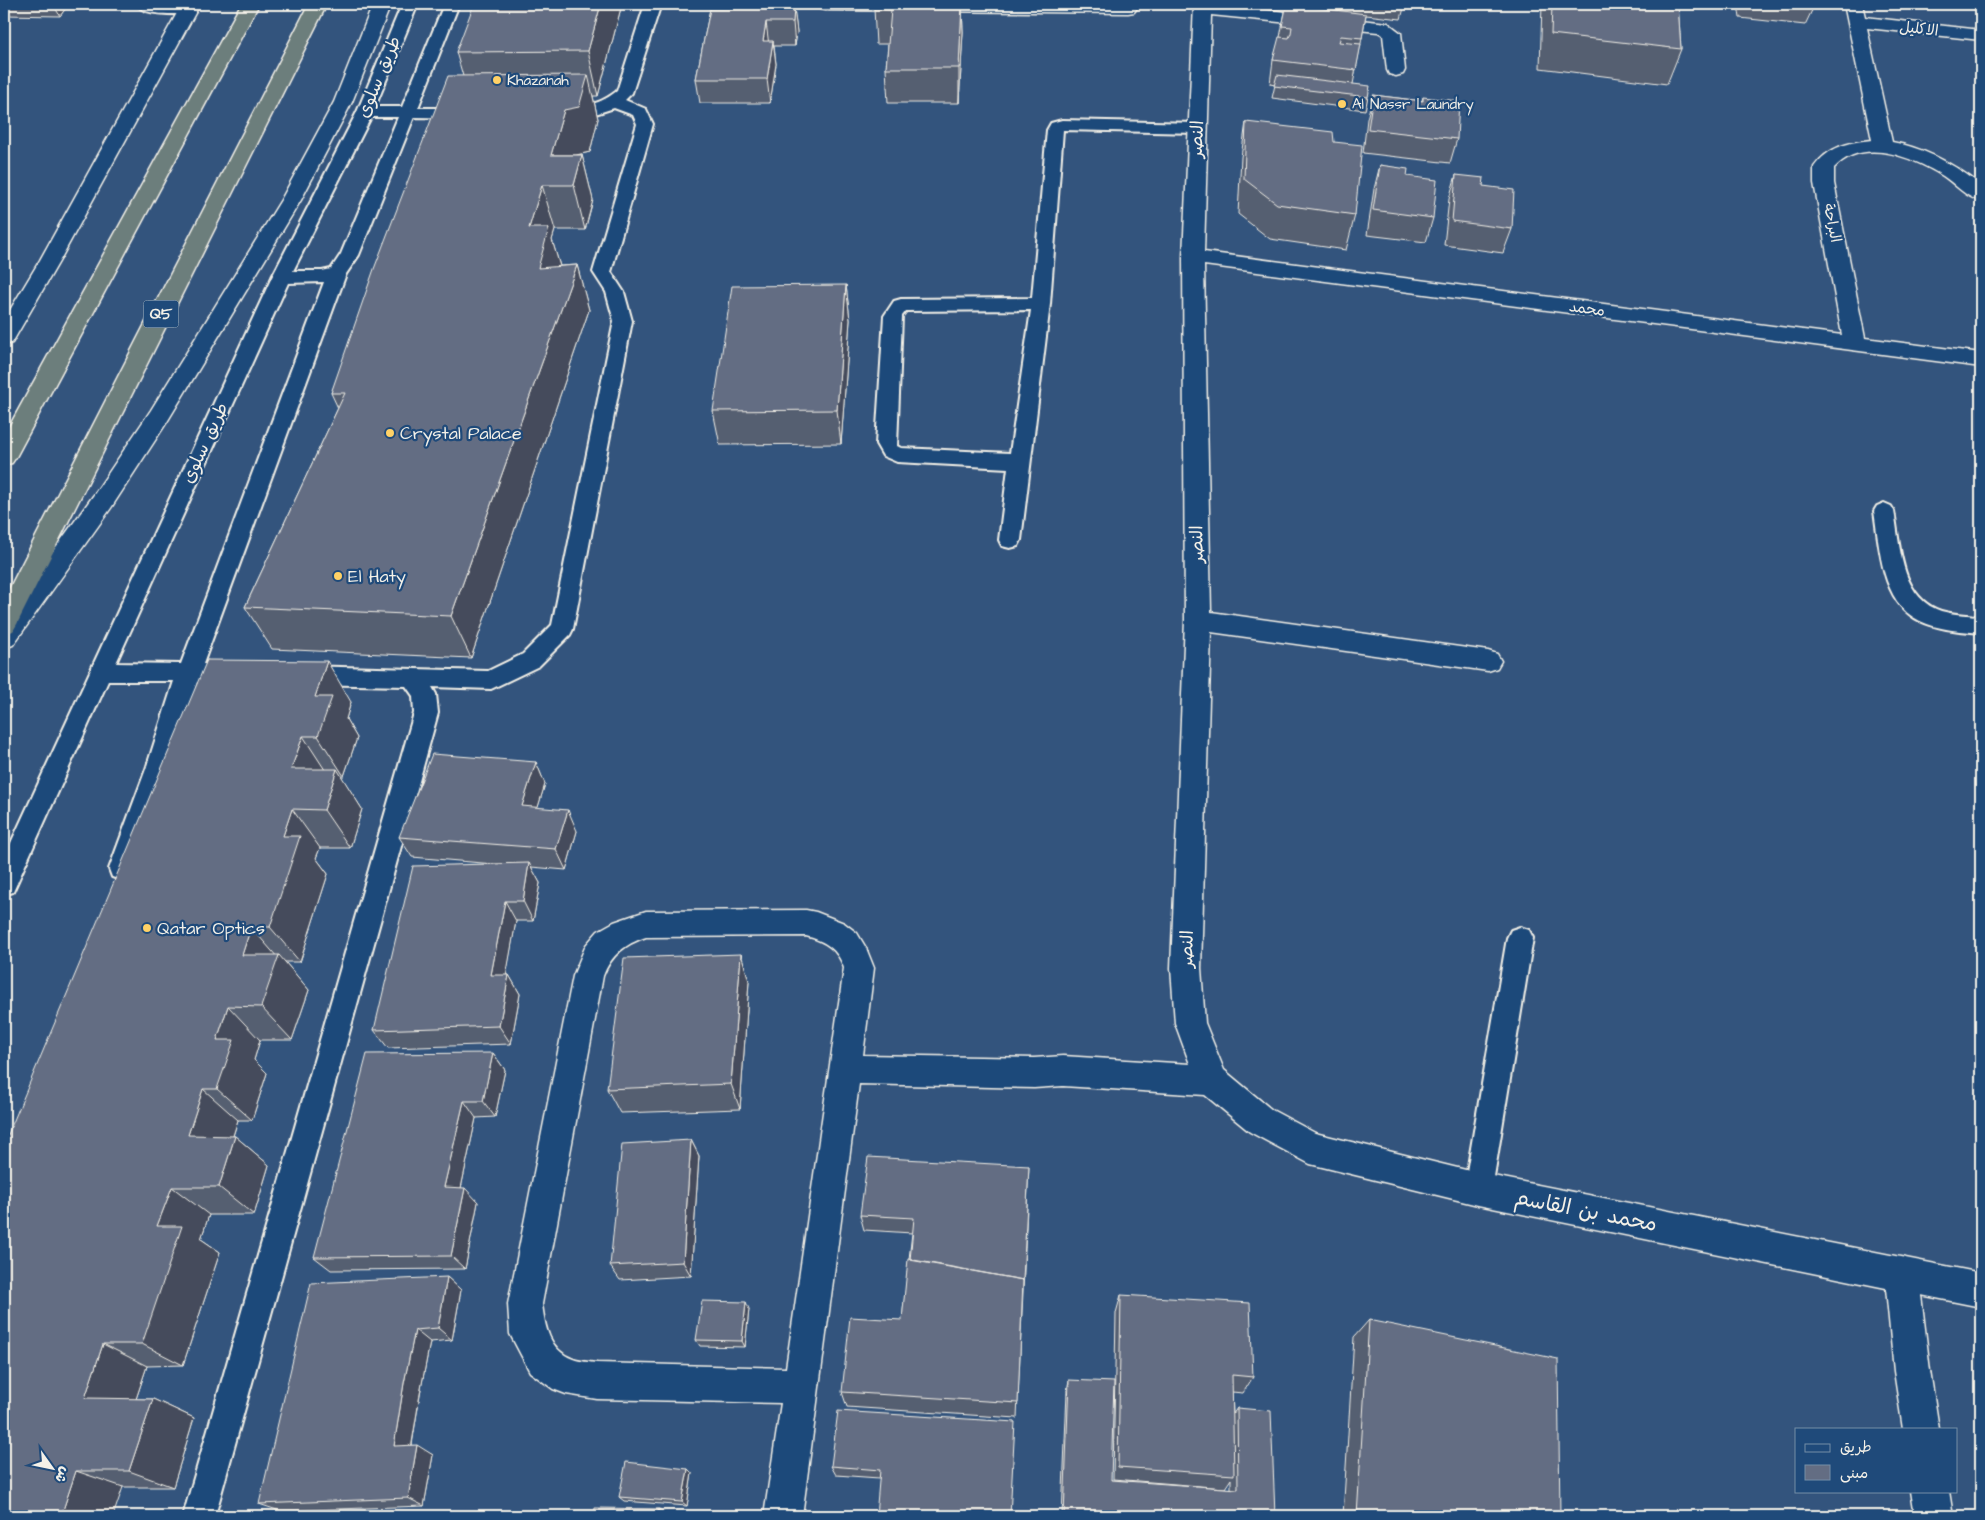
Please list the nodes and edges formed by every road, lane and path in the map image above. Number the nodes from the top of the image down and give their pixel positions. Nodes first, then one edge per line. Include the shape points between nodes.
1 (144, 4) edge
2 (250, 4) edge
3 (318, 4) edge
4 (382, 4) edge
5 (410, 4) edge
6 (452, 4) edge
7 (653, 4) edge
8 (1853, 4) edge
9 (826, 5) dead end
10 (969, 5) edge
11 (1202, 6) edge
12 (190, 7) edge
13 (1128, 8) dead end
14 (1857, 22) junction
15 (1981, 35) edge
16 (1396, 70) dead end
17 (614, 102) junction
18 (365, 112) junction
19 (408, 113) junction
20 (483, 113) edge
21 (550, 113) edge
22 (1197, 128) junction
23 (1884, 145) junction
24 (1981, 195) edge
25 (1194, 257) junction
26 (337, 273) junction
27 (281, 277) junction
28 (1041, 304) junction
29 (4, 338) edge
30 (1855, 344) junction
31 (1981, 360) edge
32 (4, 457) edge
33 (1019, 461) junction
34 (1884, 511) dead end
35 (1010, 540) dead end
36 (1198, 620) junction
37 (4, 624) edge
38 (1981, 625) edge
39 (4, 638) edge
40 (1488, 661) dead end
41 (100, 672) junction
42 (188, 674) junction
43 (412, 677) junction
44 (4, 884) edge
45 (112, 890) edge
46 (1520, 938) dead end
47 (846, 1069) junction
48 (1212, 1080) junction
49 (1478, 1189) junction
50 (1902, 1274) junction
51 (1981, 1290) edge
52 (800, 1386) junction
53 (1921, 1428) edge
54 (1930, 1492) edge
55 (200, 1516) edge
56 (783, 1516) edge
57 (1934, 1516) edge

1 - 12 lane via 150,7
2 - 32 highway
3 - 37 highway, Q5
4 - 39 street, طريق سلوى via 343,102 291,200 159,416
5 - 18 lane, طريق سلوى
6 - 19 lane
7 - 17 lane via 624,93
8 - 14 street
9 - 10 street
10 - 13 street
11 - 16 street via 1382,26 1392,34
11 - 22 street, النصر
12 - 29 street
14 - 15 street, الاكليل
14 - 23 street
17 - 21 lane via 597,110
17 - 43 lane via 640,112 644,124 602,272 615,292 623,322 562,628 531,660 491,680
18 - 19 lane
18 - 27 lane, طريق سلوى
19 - 20 lane
19 - 26 lane via 350,255
22 - 25 street, النصر
22 - 28 lane via 1057,126
23 - 24 street, البراحة via 1932,162 1961,178
23 - 30 street, البراحة via 1857,147 1836,154 1824,167 1824,183
25 - 30 street, محمد
25 - 36 street, النصر
26 - 27 lane via 322,277
26 - 42 lane
27 - 41 lane, طريق سلوى
28 - 33 lane
28 - 33 lane via 901,305 893,316 886,444 890,451
30 - 31 street, محمد
33 - 35 lane
34 - 38 lane via 1898,583 1908,602 1929,616
36 - 40 street
36 - 48 street, النصر via 1186,968 1190,1023
41 - 42 lane via 140,670
41 - 44 lane, طريق سلوى
42 - 43 lane
42 - 45 lane via 158,769
43 - 55 lane via 424,694 426,713
46 - 49 lane
47 - 48 street via 1063,1071
47 - 52 street
47 - 52 street via 859,968 847,941 835,932 806,923 646,924 625,930 607,942 594,957 588,976 525,1304 528,1334 543,1359 566,1376 597,1381
48 - 49 street, محمد بن القاسم via 1261,1121 1310,1148
49 - 50 street, محمد بن القاسم
50 - 51 street, محمد بن القاسم
50 - 53 street
52 - 56 street
54 - 57 street

